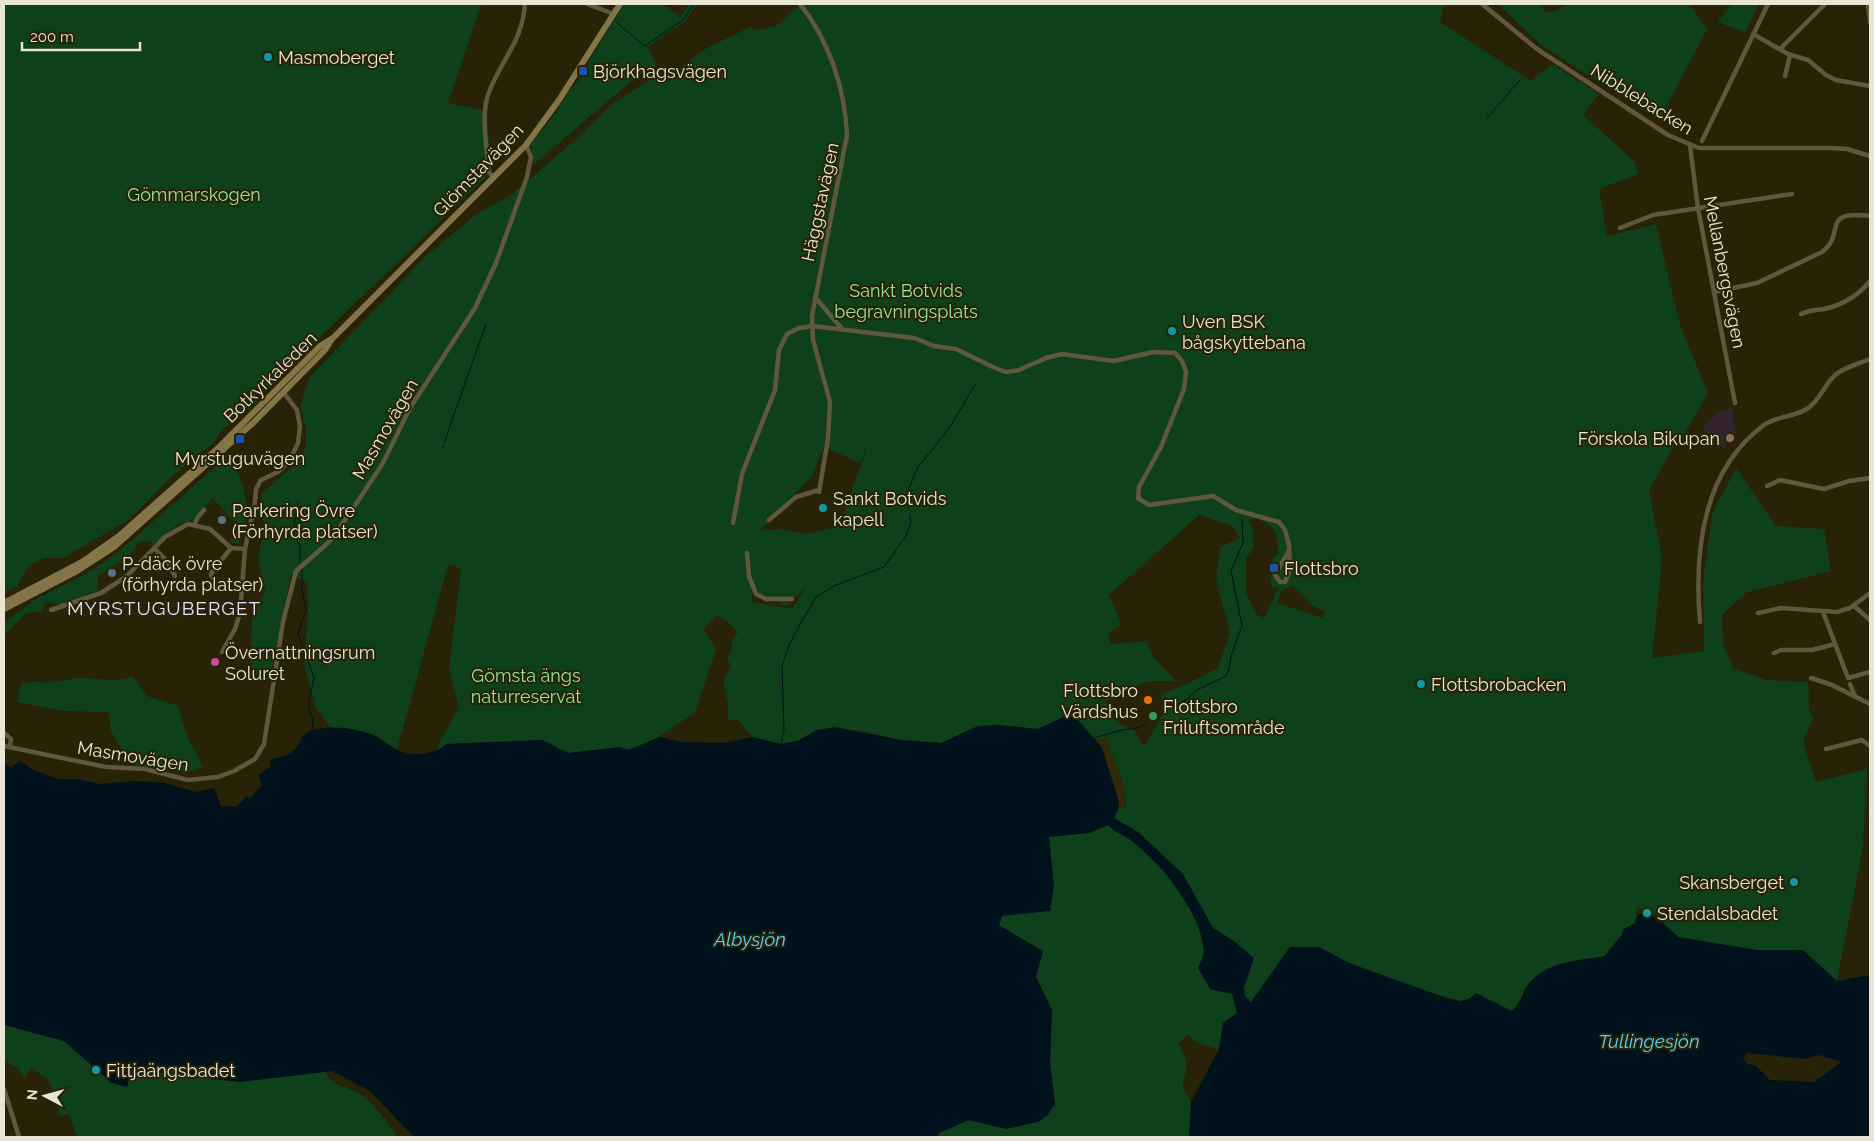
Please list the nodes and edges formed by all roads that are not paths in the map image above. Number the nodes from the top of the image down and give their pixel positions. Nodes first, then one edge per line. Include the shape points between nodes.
1 (525, 4) edge
2 (588, 4) edge
3 (620, 4) edge
4 (800, 4) edge
5 (1482, 4) edge
6 (1768, 4) edge
7 (1825, 4) edge
8 (1868, 4) edge
9 (614, 14) junction
10 (1870, 22) edge
11 (1753, 34) junction
12 (1780, 49) junction
13 (1790, 55) junction
14 (1785, 76) dead end
15 (1870, 86) edge
16 (1702, 141) dead end
17 (526, 145) junction
18 (1690, 146) junction
19 (1870, 156) edge
20 (493, 178) junction
21 (1792, 194) dead end
22 (1698, 208) junction
23 (1870, 216) edge
24 (1620, 228) dead end
25 (1870, 281) edge
26 (1714, 292) junction
27 (815, 297) junction
28 (1801, 314) dead end
29 (812, 326) junction
30 (842, 329) junction
31 (333, 338) junction
32 (1870, 359) edge
33 (304, 362) junction
34 (284, 393) junction
35 (271, 395) junction
36 (1736, 403) dead end
37 (1870, 478) edge
38 (1767, 486) dead end
39 (204, 510) dead end
40 (769, 520) dead end
41 (733, 523) dead end
42 (194, 525) junction
43 (231, 548) junction
44 (155, 549) junction
45 (245, 550) junction
46 (1288, 552) junction
47 (747, 553) dead end
48 (175, 576) dead end
49 (218, 589) dead end
50 (1870, 593) edge
51 (792, 599) dead end
52 (4, 603) edge
53 (1854, 606) junction
54 (4, 609) edge
55 (51, 610) dead end
56 (1823, 612) junction
57 (1758, 613) dead end
58 (1870, 620) edge
59 (1700, 622) dead end
60 (1835, 644) junction
61 (222, 652) dead end
62 (1774, 653) dead end
63 (1870, 672) edge
64 (1811, 678) dead end
65 (1850, 684) dead end
66 (1855, 696) junction
67 (1870, 704) edge
68 (4, 733) edge
69 (4, 746) edge
70 (1870, 746) edge
71 (10, 747) junction
72 (1826, 749) dead end
73 (4, 1089) edge
74 (19, 1137) edge

1 - 20 street via 522,29 486,105 489,172
2 - 9 street
3 - 9 main road, Glömstavägen
4 - 27 street, Häggstavägen via 817,26 828,50 848,136
5 - 18 street, Nibblebacken via 1536,49
6 - 11 street
7 - 12 street
8 - 10 street
9 - 17 main road, Glömstavägen
11 - 12 street
11 - 16 street
12 - 13 street
13 - 14 street
13 - 15 street via 1808,60 1836,80
17 - 20 main road, Glömstavägen
17 - 71 street, Masmovägen via 531,157 526,177 496,263 472,313 410,408 383,463 350,513 329,542 296,571 283,622 260,754 224,775 188,780 145,769 106,767
18 - 19 street, Nibblebacken via 1725,149 1831,148
18 - 22 street, Mellanbergsvägen
20 - 31 main road, Glömstavägen
21 - 22 street
22 - 24 street via 1653,215
22 - 26 street, Mellanbergsvägen
23 - 26 street via 1843,216 1834,226 1830,243 1822,252 1757,283
25 - 28 street via 1848,300
26 - 36 street, Mellanbergsvägen
27 - 29 street, Häggstavägen
27 - 30 street
29 - 30 street
29 - 40 street, Häggstavägen via 830,402 828,439 819,491 796,497
29 - 41 street via 787,334 779,350 775,390 742,474
30 - 46 street via 914,338 934,346 956,349 1006,372 1062,354 1114,361 1153,352 1175,354 1186,372 1184,389 1161,447 1139,487 1137,494 1141,502 1149,505 1213,496 1236,510 1279,522 1285,530
31 - 33 main road, Botkyrkaleden
31 - 34 main road, Botkyrkaleden
32 - 59 street via 1834,376 1808,409 1763,426 1725,467 1710,502 1702,540 1698,589
33 - 34 main road via 284,384
33 - 35 main road, Botkyrkaleden
34 - 35 main road
34 - 45 street via 297,410 300,426 298,443 290,460 278,472 260,480
34 - 54 main road, Botkyrkaleden via 114,547 76,572
35 - 52 main road, Botkyrkaleden via 217,449 112,541 82,562
37 - 38 street via 1849,480 1824,489 1780,480
39 - 42 street
42 - 43 street via 210,529
42 - 44 street via 188,524 165,537
43 - 45 street
43 - 49 street via 212,572
44 - 48 street via 168,562
44 - 55 street via 128,576 101,592
45 - 61 street via 240,613
46 - 46 street via 1275,575 1280,582 1285,582 1288,577
47 - 51 street via 749,576 756,594 766,600
50 - 53 street
53 - 56 street via 1837,612
53 - 58 street
56 - 57 street via 1781,608
56 - 60 street
60 - 62 street via 1812,650
60 - 63 street via 1848,678
64 - 66 street
65 - 66 street
66 - 67 street
68 - 71 street via 11,739
69 - 71 street, Masmovägen
70 - 72 street via 1862,740
73 - 74 street

